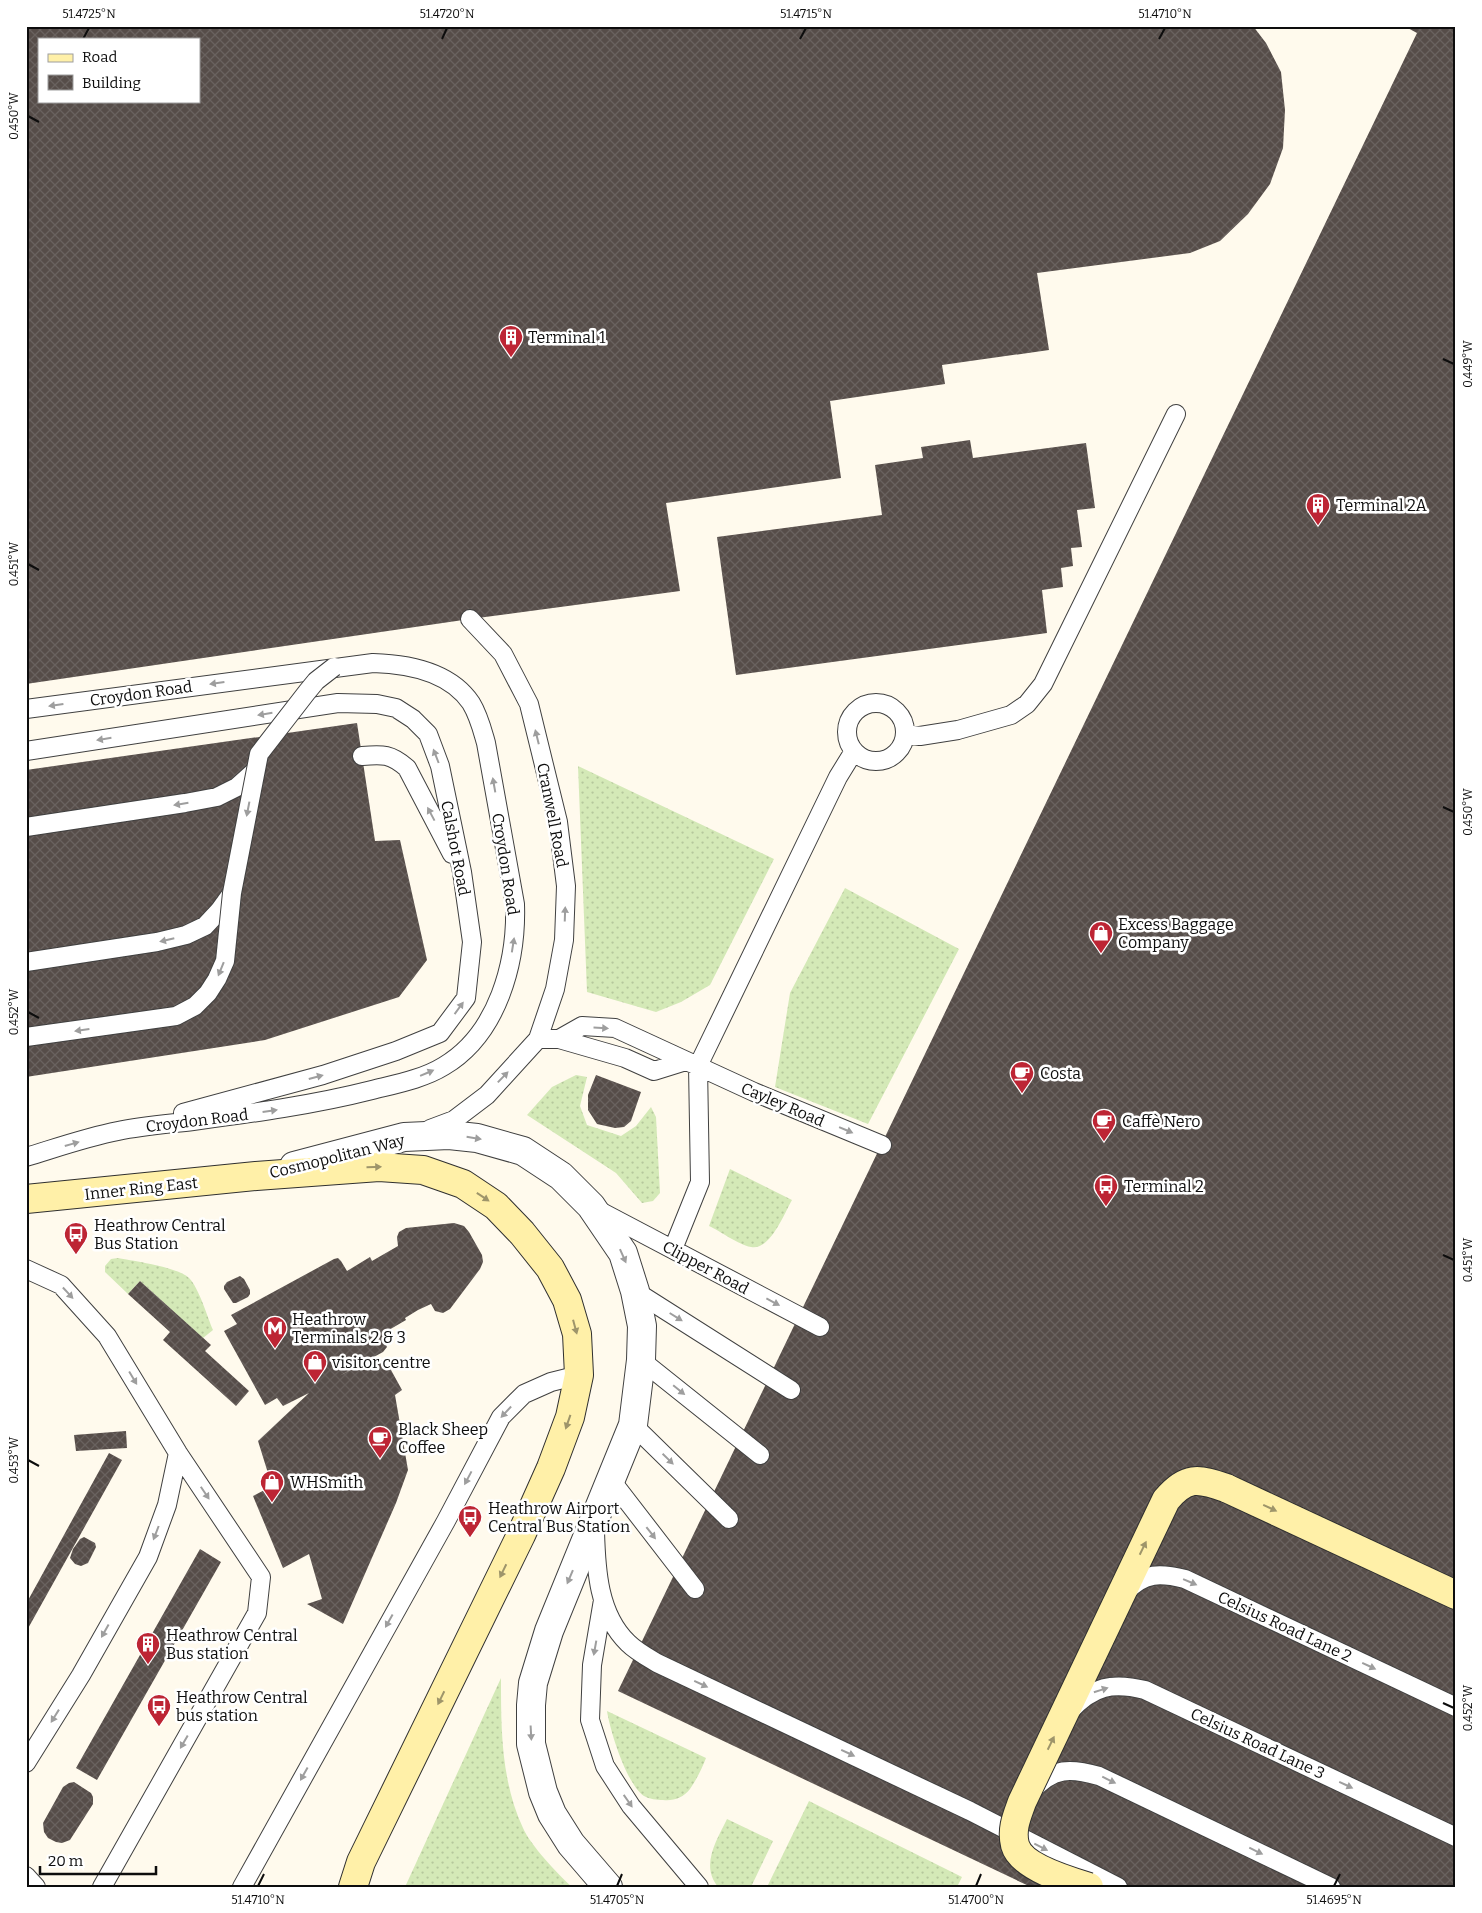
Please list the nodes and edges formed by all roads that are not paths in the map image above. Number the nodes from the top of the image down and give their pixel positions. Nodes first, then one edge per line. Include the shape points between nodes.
1 (1176, 414) dead end
2 (470, 619) dead end
3 (334, 667) junction
4 (26, 709) edge
5 (905, 734) junction
6 (26, 751) edge
7 (854, 751) junction
8 (362, 756) dead end
9 (256, 770) junction
10 (26, 827) edge
11 (462, 872) junction
12 (232, 893) junction
13 (26, 962) edge
14 (26, 1037) edge
15 (538, 1039) junction
16 (559, 1039) junction
17 (692, 1064) junction
18 (117, 1131) junction
19 (404, 1138) junction
20 (882, 1145) dead end
21 (26, 1157) edge
22 (256, 1176) junction
23 (26, 1199) edge
24 (591, 1206) junction
25 (673, 1249) junction
26 (26, 1269) edge
27 (635, 1291) junction
28 (820, 1327) dead end
29 (641, 1360) junction
30 (579, 1375) junction
31 (791, 1390) dead end
32 (634, 1425) junction
33 (178, 1453) junction
34 (760, 1456) dead end
35 (611, 1480) junction
36 (730, 1519) dead end
37 (594, 1520) junction
38 (695, 1589) dead end
39 (1456, 1595) edge
40 (603, 1600) junction
41 (1117, 1602) junction
42 (1456, 1707) edge
43 (1063, 1718) junction
44 (26, 1763) edge
45 (1022, 1802) junction
46 (1456, 1837) edge
47 (26, 1876) edge
48 (354, 1878) edge
49 (36, 1887) edge
50 (102, 1887) edge
51 (242, 1887) edge
52 (608, 1887) edge
53 (700, 1887) edge
54 (1089, 1887) edge
55 (1118, 1887) edge
56 (1331, 1887) edge

1 - 5 lane via 1042,684 1027,704 1011,715 958,730 920,736
15 -> 2 lane, Cranwell Road via 555,989 564,940 566,886 558,822 529,704 503,654
3 -> 4 lane, Croydon Road
3 - 9 lane, bridge via 316,681 266,743 259,754
18 -> 3 lane, Croydon Road via 276,1110 412,1080 444,1066 468,1047 494,1013 509,970 516,929 515,904 480,720 458,688 419,669 394,663
5 - 7 lane via 890,758 870,760
5 - 7 lane via 904,724 893,708 885,704 866,704 858,709 848,724 849,743
11 -> 6 lane, Calshot Road via 440,766 428,734 396,708 338,703
7 - 17 lane
11 -> 8 lane via 406,768 396,758 381,754
9 -> 10 lane via 237,787 217,796
9 -> 12 lane, bridge
18 -> 11 lane, Calshot Road via 324,1076 440,1033 466,998 472,942
12 -> 13 lane via 205,926 186,935
12 -> 14 lane, bridge via 225,960 217,979 195,1006 176,1016
15 - 16 lane, Cayley Road
19 -> 15 lane, Cranwell Road via 454,1120 487,1095
16 - 17 lane, Cayley Road via 625,1058 654,1071
16 -> 17 lane, Cayley Road via 582,1026 615,1028
17 -> 20 lane, Cayley Road
17 - 25 lane via 700,1182
21 -> 18 lane, Croydon Road
19 - 22 street, Cosmopolitan Way
19 -> 24 street, Cosmopolitan Way via 449,1135 477,1138 523,1151 561,1176
22 - 23 street, Inner Ring East
22 -> 30 street, Inner Ring East via 379,1166 423,1170 463,1184 496,1206 522,1232 550,1268 567,1300 577,1334
24 - 25 lane, Clipper Road
24 -> 27 street, Cosmopolitan Way via 623,1253
25 -> 28 lane, Clipper Road
26 -> 33 lane via 61,1285 107,1336
27 - 29 street, Cosmopolitan Way via 642,1326
27 -> 31 lane
29 - 32 street, Cosmopolitan Way
29 -> 34 lane
30 -> 48 street, Inner Ring East via 570,1417 551,1468
30 -> 51 lane via 524,1394 501,1417
32 - 35 street, Cosmopolitan Way
32 -> 36 lane
33 -> 44 lane via 167,1504 148,1557
33 -> 50 lane via 261,1577 257,1613
35 - 37 street, Cosmopolitan Way
35 -> 38 lane
37 - 40 lane via 597,1578
37 -> 52 street, Cosmopolitan Way via 539,1660 533,1682 530,1726 536,1765 552,1814 571,1844
41 -> 39 street, bridge via 1166,1500 1176,1488 1190,1481 1207,1481 1226,1488
40 -> 53 lane via 592,1665 590,1720 605,1766 631,1806
40 -> 55 lane via 615,1626 628,1643 657,1663 970,1811
41 -> 42 lane, Celsius Road Lane 2, bridge via 1146,1577 1165,1574 1185,1580
41 - 43 street, bridge
45 -> 43 street, bridge
43 -> 46 lane, Celsius Road Lane 3, bridge via 1081,1699 1100,1689 1124,1685 1145,1690
45 - 54 street, bridge via 1014,1826 1016,1846 1028,1861 1064,1880
45 -> 56 lane, bridge via 1039,1783 1058,1772 1077,1770 1099,1776
47 - 49 lane

